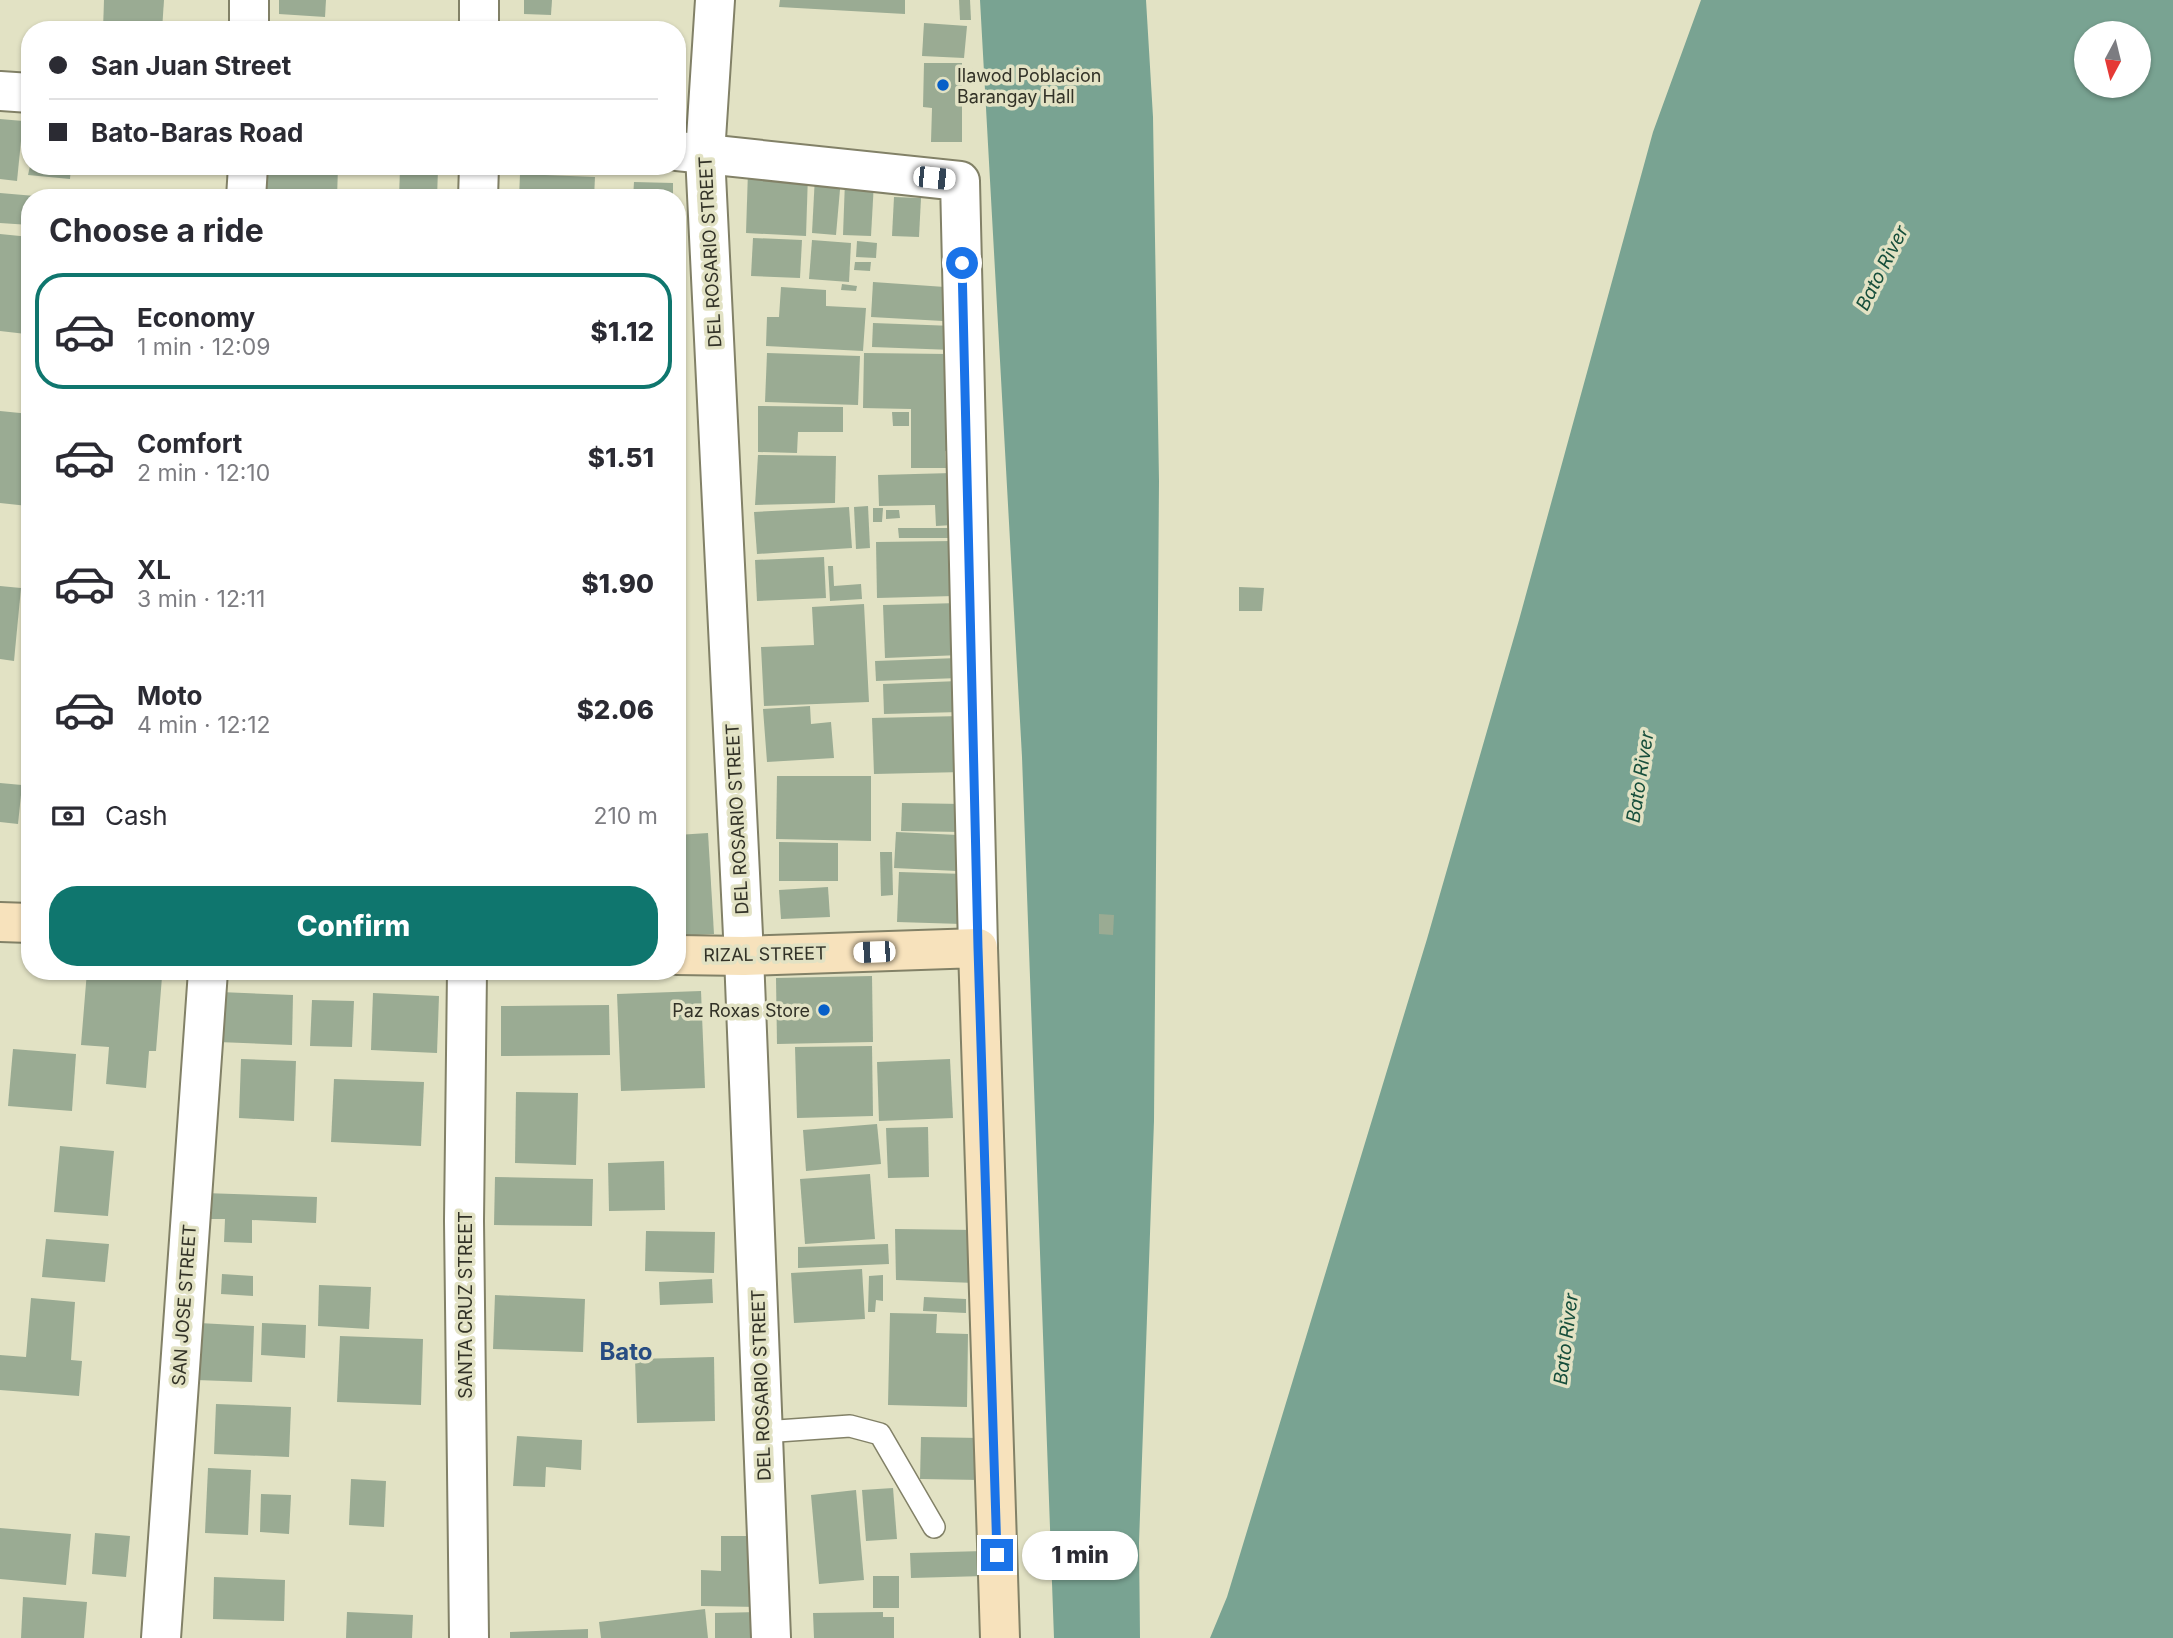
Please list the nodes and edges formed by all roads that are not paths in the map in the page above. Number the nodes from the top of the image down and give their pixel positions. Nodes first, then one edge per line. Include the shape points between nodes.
1 (249, 0) edge
2 (480, 0) edge
3 (715, 0) edge
4 (249, 21) edge
5 (480, 21) edge
6 (0, 90) edge
7 (21, 92) edge
8 (691, 152) edge
9 (0, 922) edge
10 (21, 923) edge
11 (978, 948) junction
12 (686, 955) edge
13 (744, 956) junction
14 (207, 980) edge
15 (467, 980) edge
16 (763, 1432) junction
17 (934, 1527) dead end
18 (161, 1638) edge
19 (469, 1638) edge
20 (771, 1638) edge
21 (1000, 1638) edge

1 - 4 street
2 - 5 street
3 - 8 street, DEL ROSARIO STREET
6 - 7 street
8 - 11 street via 960,181
8 - 13 street, DEL ROSARIO STREET
9 - 10 main road
11 - 13 main road, RIZAL STREET
11 - 21 main road
12 - 13 main road, RIZAL STREET
13 - 16 street, DEL ROSARIO STREET
14 - 18 street, SAN JOSE STREET
15 - 19 street, SANTA CRUZ STREET via 464,1220
16 - 17 lane via 850,1426 880,1434
16 - 20 street, DEL ROSARIO STREET

